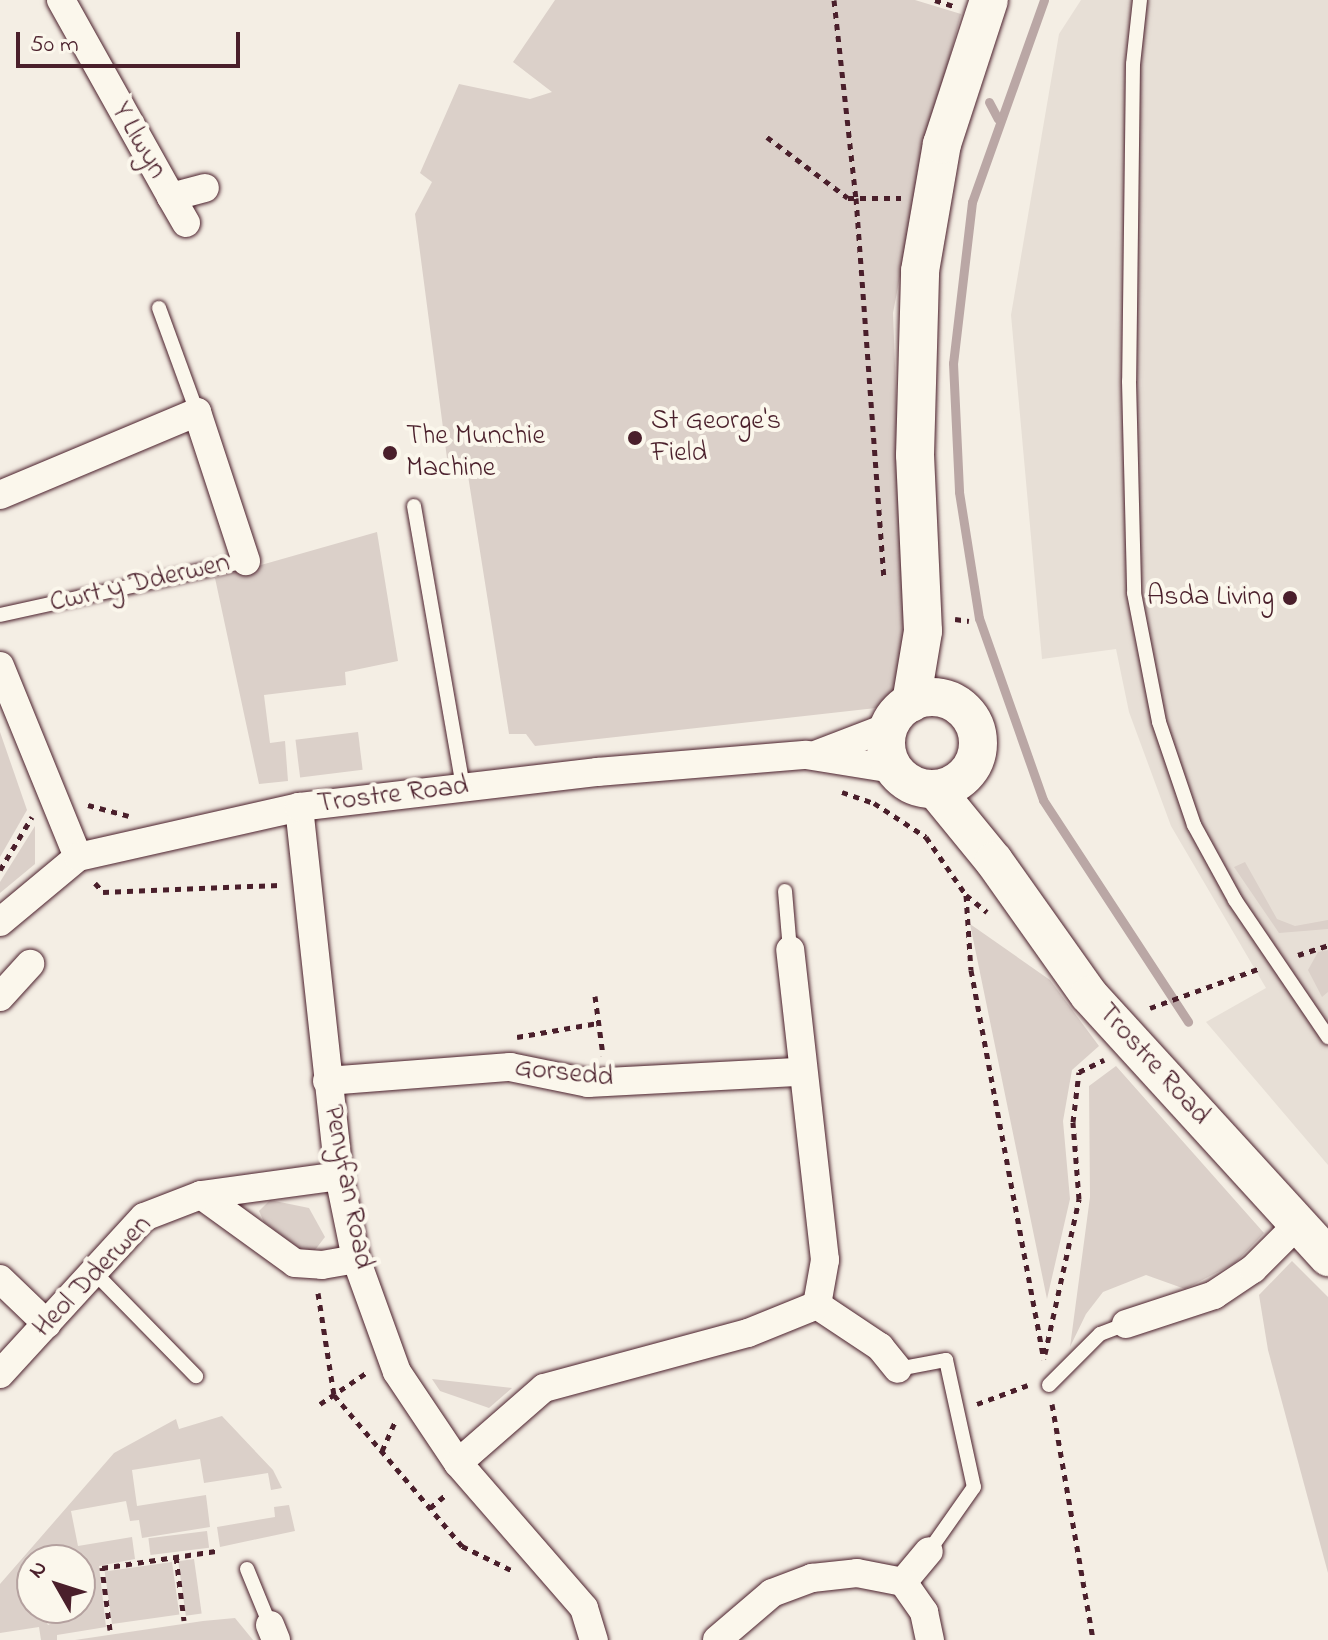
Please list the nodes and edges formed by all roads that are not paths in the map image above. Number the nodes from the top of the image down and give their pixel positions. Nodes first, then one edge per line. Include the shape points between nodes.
1 (61, 0) edge
2 (989, 0) edge
3 (1140, 0) edge
4 (205, 188) dead end
5 (171, 197) junction
6 (186, 223) dead end
7 (159, 308) dead end
8 (197, 412) junction
9 (0, 495) edge
10 (414, 506) dead end
11 (246, 561) joint
12 (0, 615) edge
13 (923, 631) junction
14 (0, 666) edge
15 (951, 702) junction
16 (900, 715) junction
17 (815, 755) junction
18 (970, 768) junction
19 (893, 769) junction
20 (463, 788) junction
21 (935, 789) junction
22 (299, 807) junction
23 (78, 857) junction
24 (994, 861) junction
25 (785, 891) dead end
26 (0, 922) edge
27 (790, 950) joint
28 (30, 964) dead end
29 (0, 997) edge
30 (1328, 1037) edge
31 (801, 1072) junction
32 (327, 1081) junction
33 (339, 1176) junction
34 (201, 1195) junction
35 (1298, 1224) junction
36 (1328, 1257) edge
37 (356, 1259) junction
38 (94, 1272) junction
39 (0, 1279) edge
40 (817, 1305) junction
41 (47, 1324) junction
42 (1126, 1324) joint
43 (898, 1369) joint
44 (0, 1374) edge
45 (196, 1376) dead end
46 (1048, 1382) road end
47 (455, 1476) junction
48 (929, 1551) joint
49 (247, 1569) dead end
50 (903, 1582) junction
51 (273, 1632) edge
52 (594, 1640) edge
53 (717, 1640) edge
54 (930, 1640) edge

1 - 5 street, Y Llwyn
2 - 13 main road via 942,144 920,271 915,455
3 - 30 lane via 1133,64 1129,381 1134,593 1159,722 1194,825 1235,900
4 - 5 street, Y Llwyn
5 - 6 street, Y Llwyn
7 - 8 lane
8 - 9 street
8 - 11 street, Cwrt y Dderwen
10 - 20 lane
11 - 12 lane, Cwrt y Dderwen
13 - 15 main road
13 - 16 main road
14 - 23 street
15 - 16 main road via 934,698
15 - 18 main road via 976,731
16 - 17 street, Trostre Road
16 - 19 main road via 887,756
17 - 19 street, Trostre Road
17 - 20 street, Trostre Road
18 - 21 main road via 957,782
18 - 24 main road, Trostre Road
19 - 21 main road via 915,786
20 - 22 street, Trostre Road
21 - 24 main road, Trostre Road
22 - 23 street, Trostre Road
22 - 32 street, Penyfan Road
23 - 26 street, Trostre Road
24 - 35 main road, Trostre Road via 1089,995
25 - 27 lane
27 - 31 street
28 - 29 street
31 - 32 street, Gorsedd via 588,1083 510,1067
31 - 40 street via 825,1260
32 - 33 street, Penyfan Road
33 - 34 street, Heol Dderwen
33 - 37 street, Penyfan Road
34 - 37 street via 295,1263
34 - 38 street, Heol Dderwen via 144,1217
35 - 36 main road, Trostre Road
35 - 42 street via 1253,1269 1214,1295
37 - 47 street, Penyfan Road via 397,1372
38 - 41 street, Heol Dderwen
38 - 45 lane
39 - 41 street
40 - 43 street via 880,1347
40 - 47 street via 748,1333 544,1388
41 - 44 street, Heol Dderwen
42 - 46 lane via 1100,1334
43 - 48 lane via 946,1360 974,1487
47 - 52 street, Penyfan Road via 584,1608
48 - 50 street
49 - 51 lane
50 - 53 street via 857,1573 812,1578 772,1593
50 - 54 street via 924,1612

